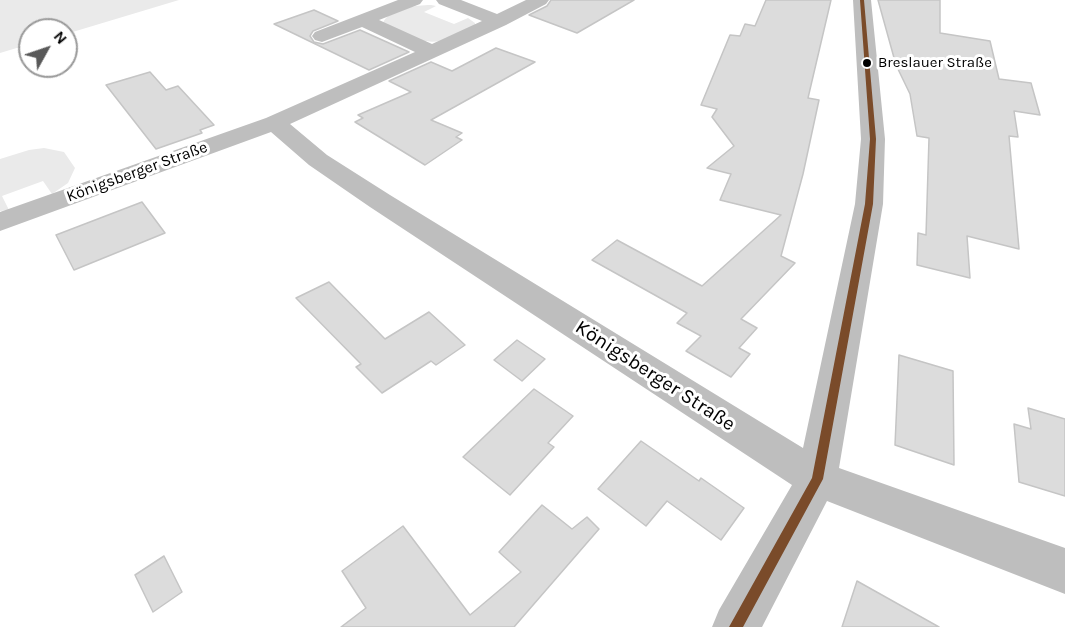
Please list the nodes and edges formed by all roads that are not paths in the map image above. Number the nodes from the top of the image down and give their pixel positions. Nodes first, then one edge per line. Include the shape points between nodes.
1 (414, 0) edge
2 (445, 0) edge
3 (540, 0) edge
4 (862, 0) edge
5 (363, 20) junction
6 (499, 21) junction
7 (322, 36) dead end
8 (432, 52) junction
9 (274, 123) junction
10 (0, 222) edge
11 (817, 479) junction
12 (1065, 571) edge
13 (736, 627) edge

1 - 5 street
2 - 6 street
3 - 6 street, Königsberger Straße
4 - 11 street via 873,139 869,204
5 - 7 street
5 - 8 street
6 - 8 street, Königsberger Straße
8 - 9 street, Königsberger Straße
9 - 10 street, Königsberger Straße
9 - 11 street, Königsberger Straße via 336,171
11 - 12 street, Königsberger Straße
11 - 13 street

